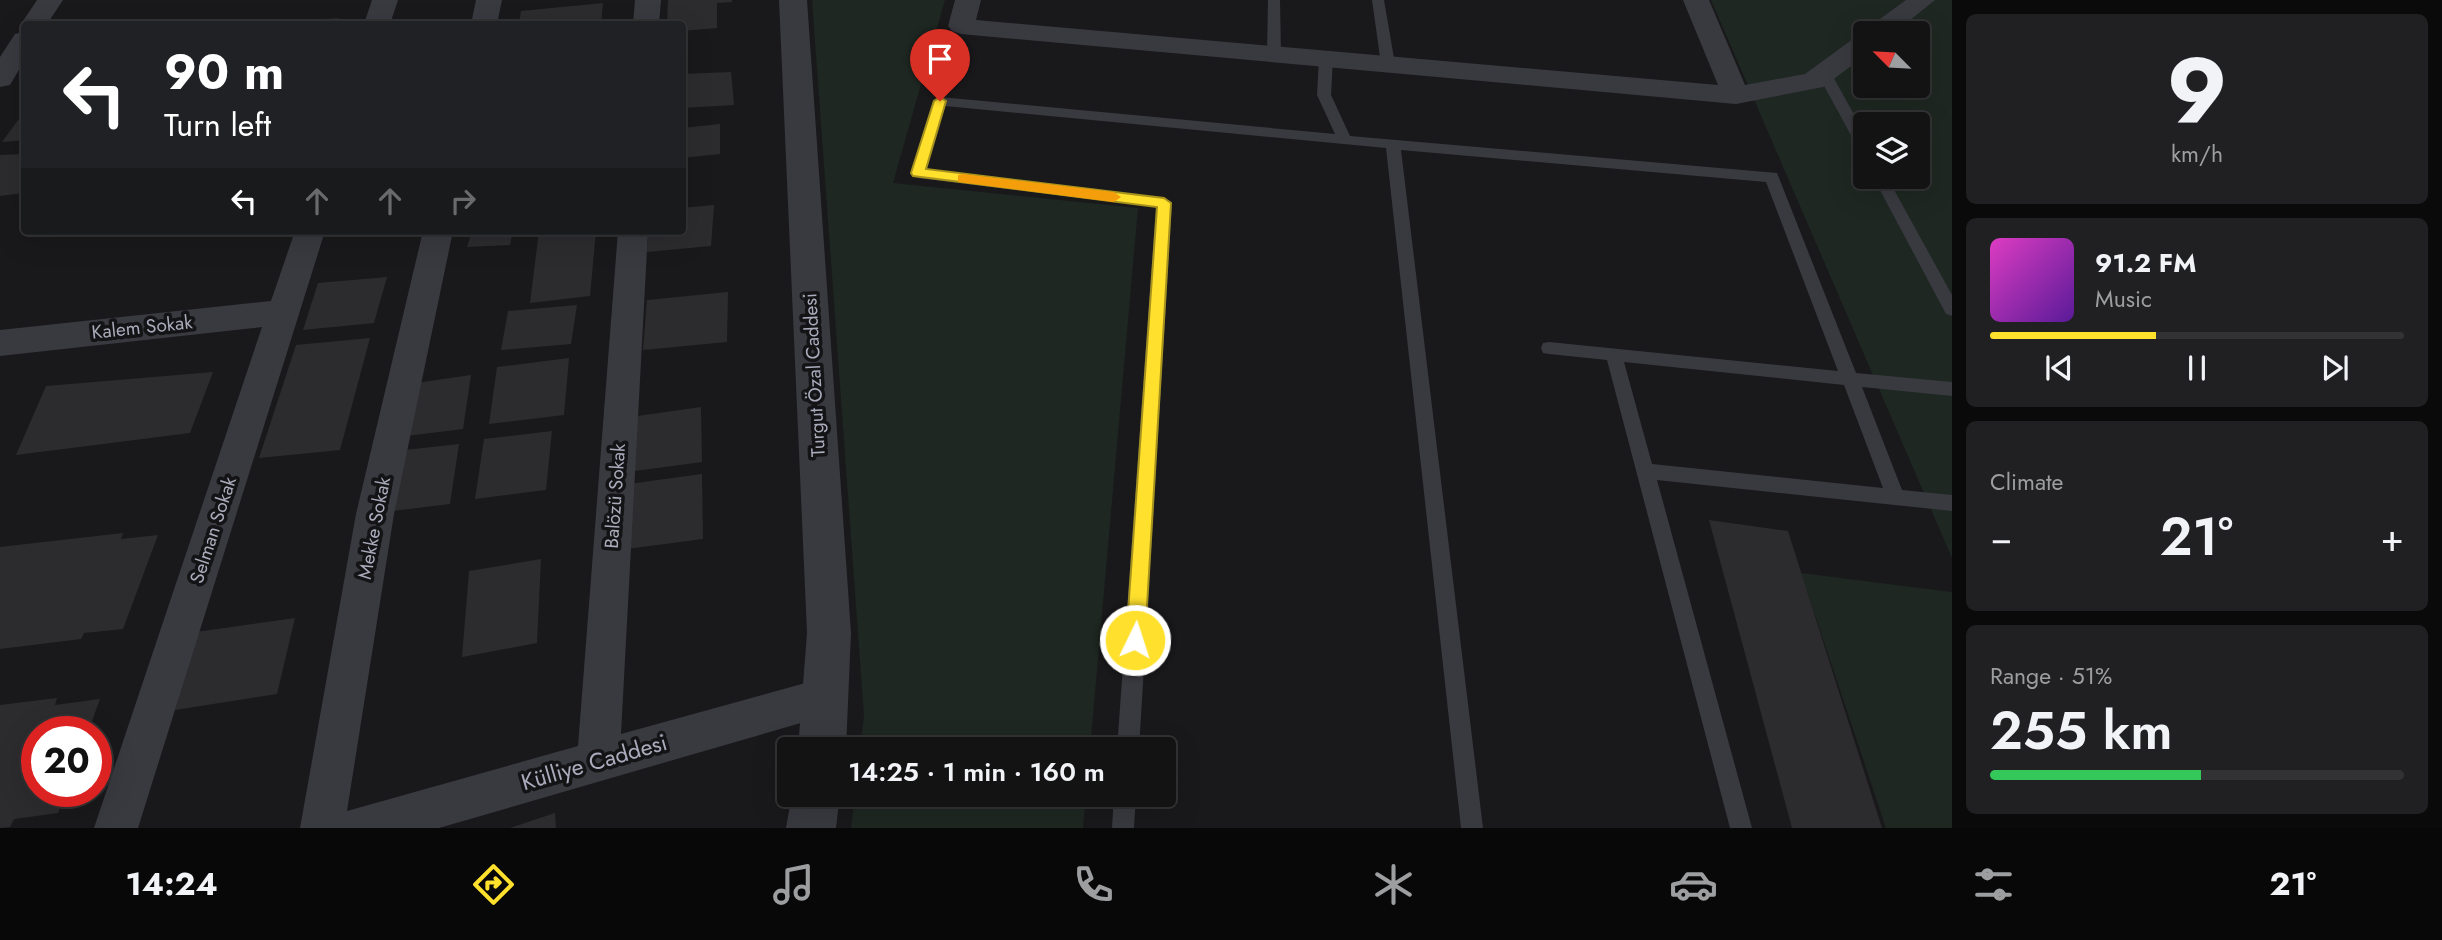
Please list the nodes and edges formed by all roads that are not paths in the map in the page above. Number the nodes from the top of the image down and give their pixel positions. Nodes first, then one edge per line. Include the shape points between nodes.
1 (50, 0) edge
2 (385, 0) edge
3 (489, 0) edge
4 (648, 0) edge
5 (793, 0) edge
6 (968, 0) edge
7 (1274, 0) edge
8 (1378, 0) edge
9 (1696, 0) edge
10 (1922, 0) edge
11 (36, 21) edge
12 (378, 21) edge
13 (485, 21) edge
14 (646, 21) edge
15 (1894, 21) edge
16 (21, 45) edge
17 (1853, 52) edge
18 (1274, 54) junction
19 (1326, 58) junction
20 (1388, 64) junction
21 (1824, 73) junction
22 (0, 79) edge
23 (1736, 95) junction
24 (1853, 126) edge
25 (1345, 140) junction
26 (1393, 145) junction
27 (1886, 189) edge
28 (309, 235) edge
29 (437, 235) edge
30 (633, 235) edge
31 (1952, 310) edge
32 (284, 312) junction
33 (0, 343) edge
34 (1549, 348) dead end
35 (1614, 355) junction
36 (1850, 379) junction
37 (1952, 389) edge
38 (1645, 471) junction
39 (1896, 498) junction
40 (1952, 503) edge
41 (827, 697) junction
42 (823, 737) edge
43 (1129, 737) edge
44 (598, 761) junction
45 (814, 807) edge
46 (1124, 807) edge
47 (116, 828) edge
48 (322, 828) edge
49 (361, 828) edge
50 (811, 828) edge
51 (1123, 828) edge
52 (1472, 828) edge
53 (1741, 828) edge

1 - 11 street
2 - 12 street
3 - 13 street
4 - 14 street
5 - 41 street, Turgut Özal Caddesi via 829,633
6 - 18 street via 961,26
7 - 18 lane
8 - 20 lane
9 - 23 street
10 - 15 street
16 - 22 street
17 - 21 street
18 - 19 street
19 - 20 street
19 - 25 lane via 1324,95
20 - 23 street
21 - 23 street via 1813,81
21 - 24 lane
25 - 26 lane
25 - 43 lane via 940,101 918,173 1164,203
26 - 36 lane via 1772,177
26 - 52 lane
27 - 31 lane
28 - 32 street, Selman Sokak
29 - 48 street, Mekke Sokak via 375,514
30 - 44 street, Balözü Sokak
32 - 33 street, Kalem Sokak
32 - 47 street, Selman Sokak
34 - 35 lane
35 - 36 lane
35 - 38 lane
36 - 37 lane
36 - 39 lane
38 - 39 lane
38 - 53 lane
39 - 40 lane
41 - 42 street, Turgut Özal Caddesi
41 - 44 street, Külliye Caddesi
44 - 49 street, Külliye Caddesi
45 - 50 street
46 - 51 lane

